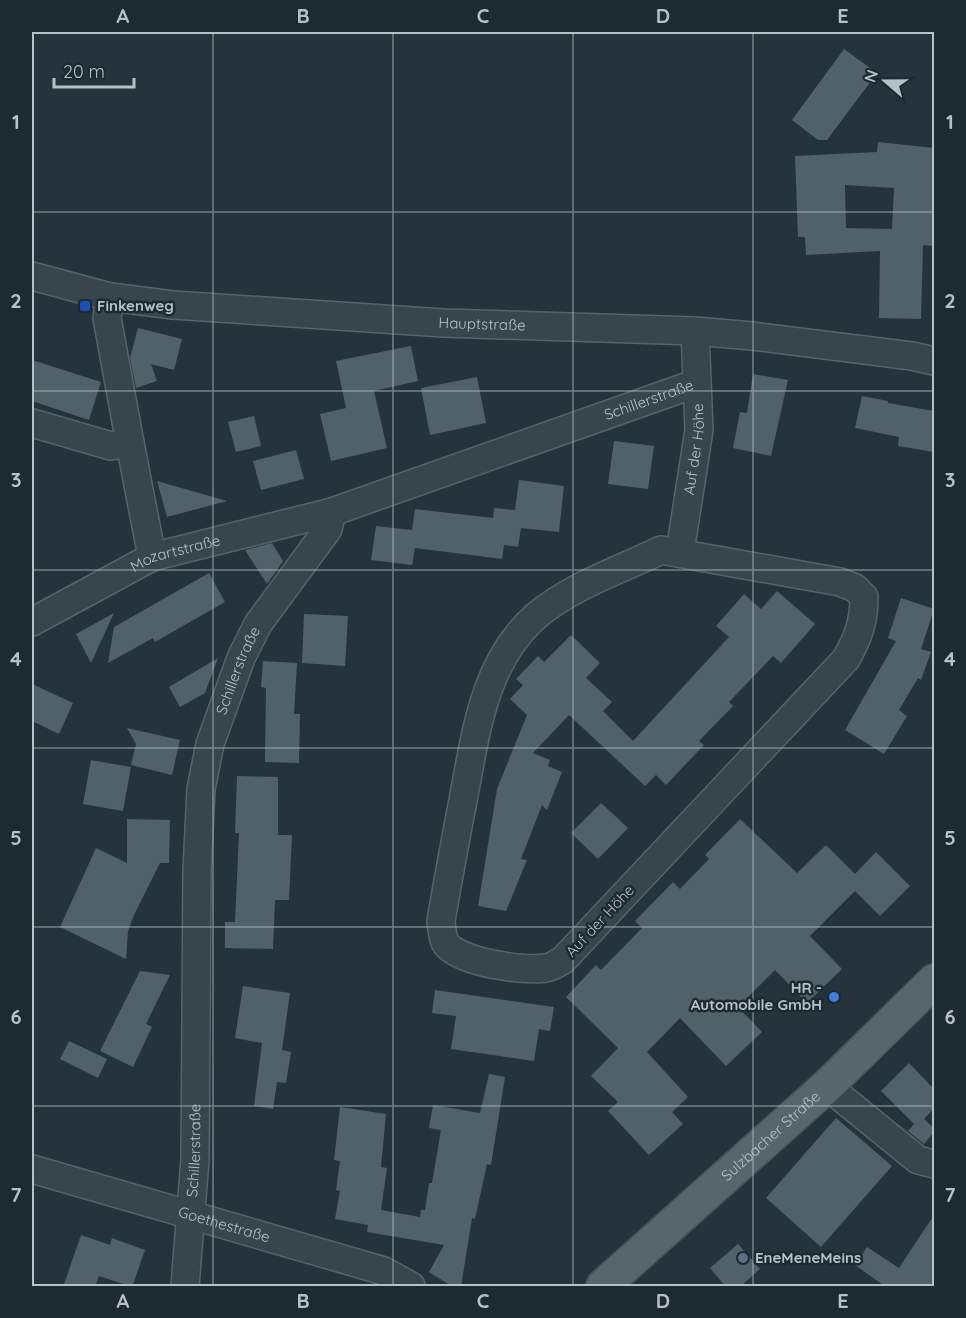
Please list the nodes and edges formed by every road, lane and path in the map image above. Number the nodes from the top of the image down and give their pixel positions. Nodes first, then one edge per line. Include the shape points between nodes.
1 (32, 276) edge
2 (110, 297) junction
3 (695, 332) junction
4 (934, 361) edge
5 (697, 383) junction
6 (32, 423) edge
7 (130, 443) junction
8 (332, 512) junction
9 (680, 552) junction
10 (152, 557) junction
11 (32, 622) edge
12 (934, 981) edge
13 (827, 1086) junction
14 (934, 1164) edge
15 (32, 1169) edge
16 (190, 1216) junction
17 (185, 1287) edge
18 (411, 1287) edge
19 (603, 1287) edge

1 - 2 street, Hauptstraße
2 - 3 street, Hauptstraße via 173,305 443,323
2 - 7 street via 107,318
3 - 4 street, Hauptstraße via 878,351
3 - 5 street, Schillerstraße
5 - 8 street, Schillerstraße
5 - 9 street, Auf der Höhe via 699,430
6 - 7 street via 111,446
7 - 10 street
8 - 10 street, Mozartstraße
8 - 16 street, Schillerstraße via 328,528 258,624 241,658 210,744 201,789 197,871 195,1160
9 - 9 street, Auf der Höhe via 661,550 572,592 536,616 511,645 492,676 480,711 441,921 444,942 455,952 476,961 532,968 548,968 563,960 846,659 858,639 864,620 864,597 855,588
10 - 11 street, Mozartstraße
12 - 13 main road, Sulzbacher Straße
13 - 14 street via 918,1160
13 - 19 main road, Sulzbacher Straße
15 - 16 street, Goethestraße
16 - 17 street, Schillerstraße
16 - 18 street, Goethestraße via 384,1271

